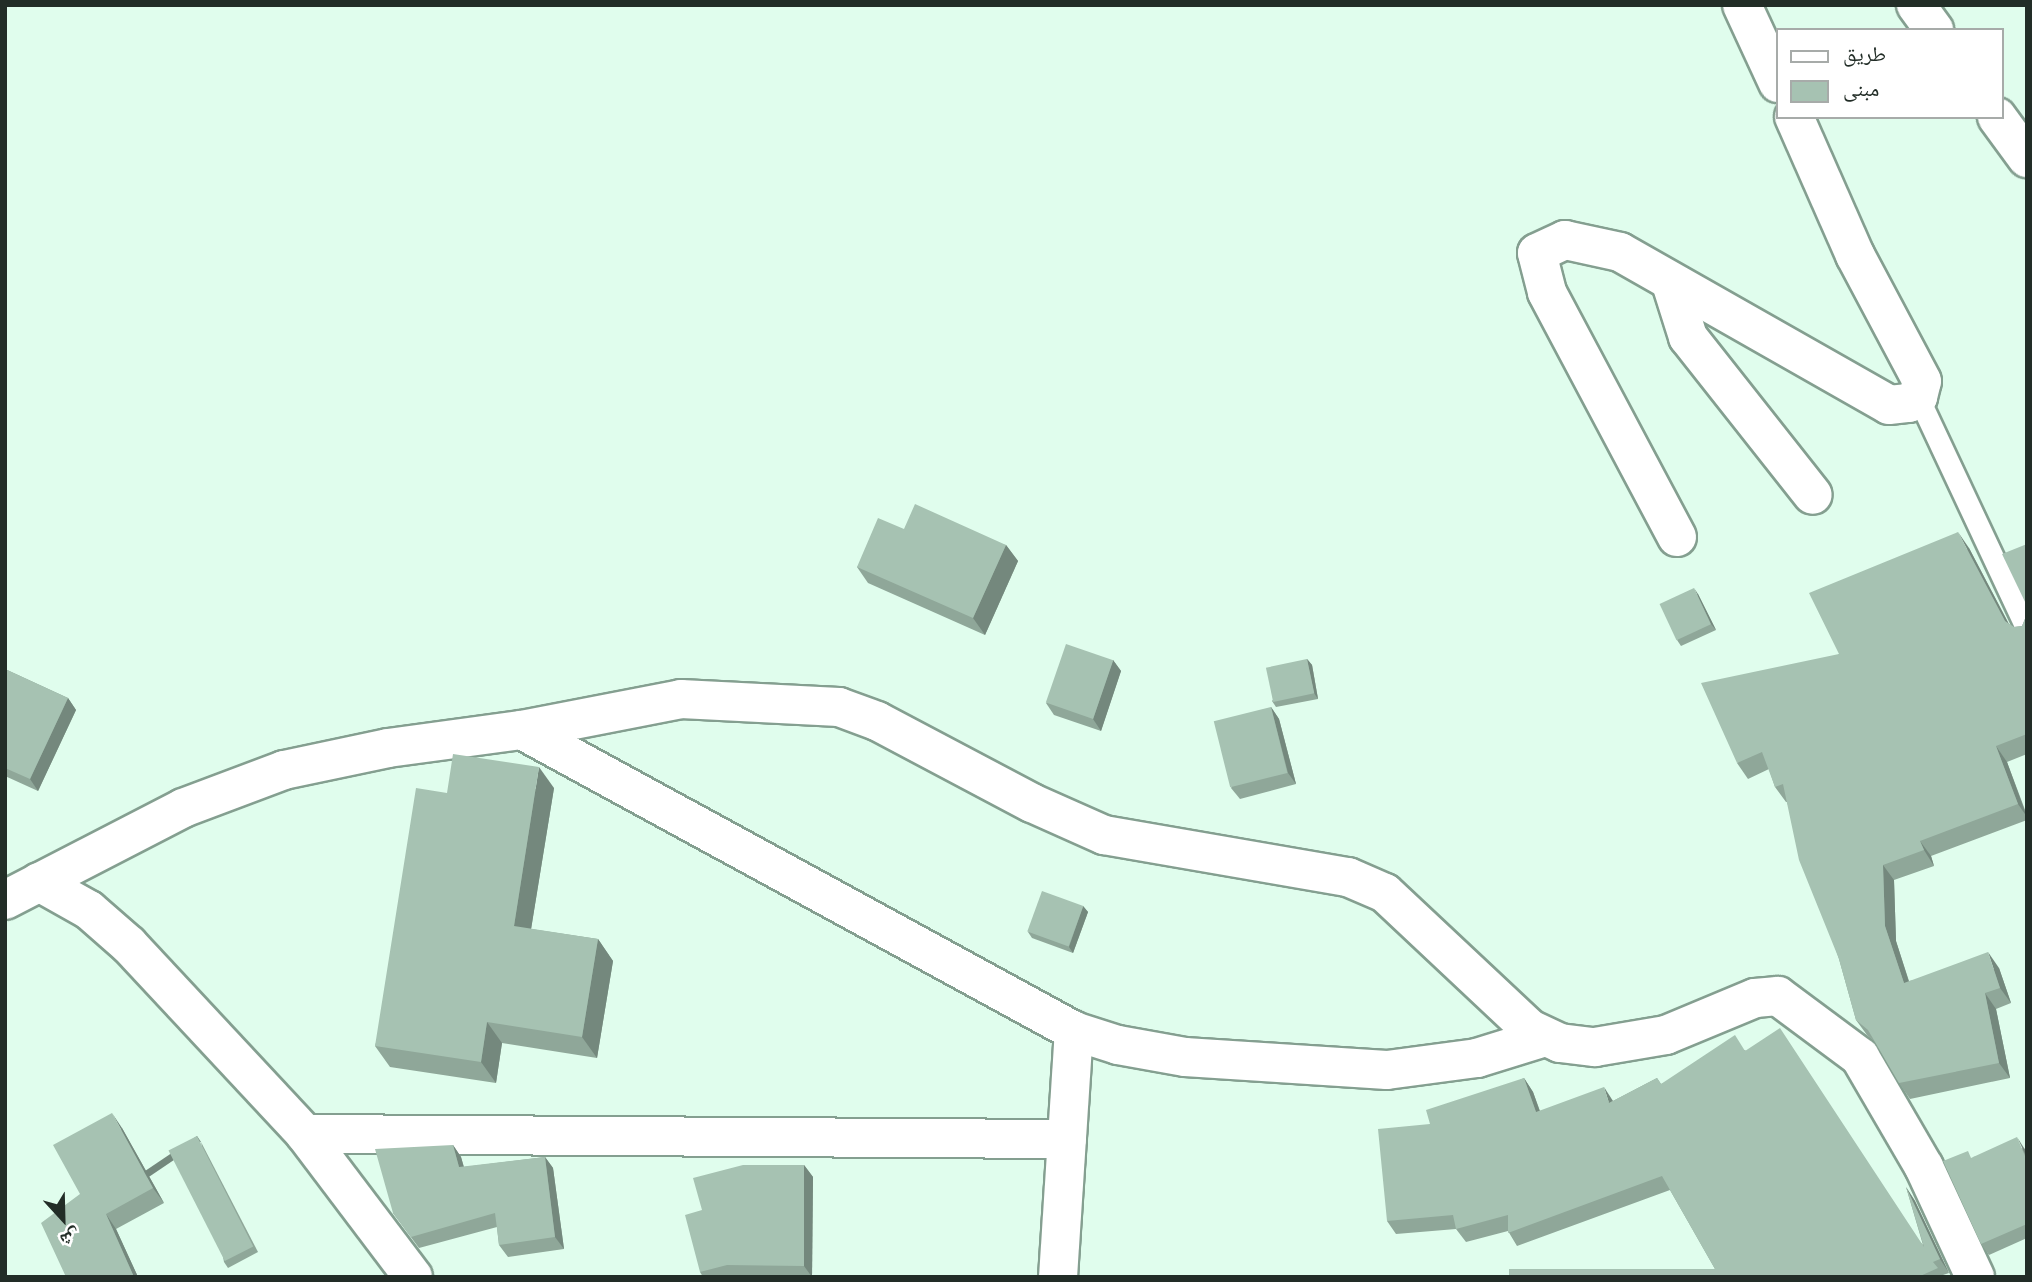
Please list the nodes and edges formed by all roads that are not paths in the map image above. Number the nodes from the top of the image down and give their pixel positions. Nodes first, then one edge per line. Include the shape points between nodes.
1 (1742, 5) edge
2 (1916, 5) edge
3 (1933, 28) edge
4 (1776, 79) edge
5 (1795, 119) edge
6 (1998, 119) edge
7 (2027, 159) edge
8 (1671, 284) junction
9 (1918, 397) junction
10 (1813, 495) dead end
11 (1677, 537) dead end
12 (2027, 630) edge
13 (522, 730) junction
14 (39, 882) junction
15 (5, 900) edge
16 (1074, 1031) junction
17 (1545, 1037) junction
18 (305, 1135) junction
19 (1067, 1139) junction
20 (413, 1277) edge
21 (1058, 1277) edge
22 (1975, 1277) edge

1 - 4 street
2 - 3 street
5 - 9 street via 1855,255 1922,382
6 - 7 street
8 - 9 street via 1889,405 1898,407
8 - 10 street via 1688,337
8 - 11 street via 1605,247 1565,240 1538,253 1547,292
9 - 12 lane
13 - 14 street via 388,748 284,770 183,808
13 - 16 street
13 - 17 street via 681,699 839,707 877,721 1032,803 1104,835 1348,877 1385,893 1530,1029
14 - 15 street
14 - 18 street via 89,910 129,945
16 - 17 street via 1185,1057 1387,1070 1477,1058
16 - 19 street
17 - 22 street via 1595,1047 1654,1037 1755,998 1778,996 1860,1057 1924,1167
18 - 19 street
18 - 20 street
19 - 21 street

